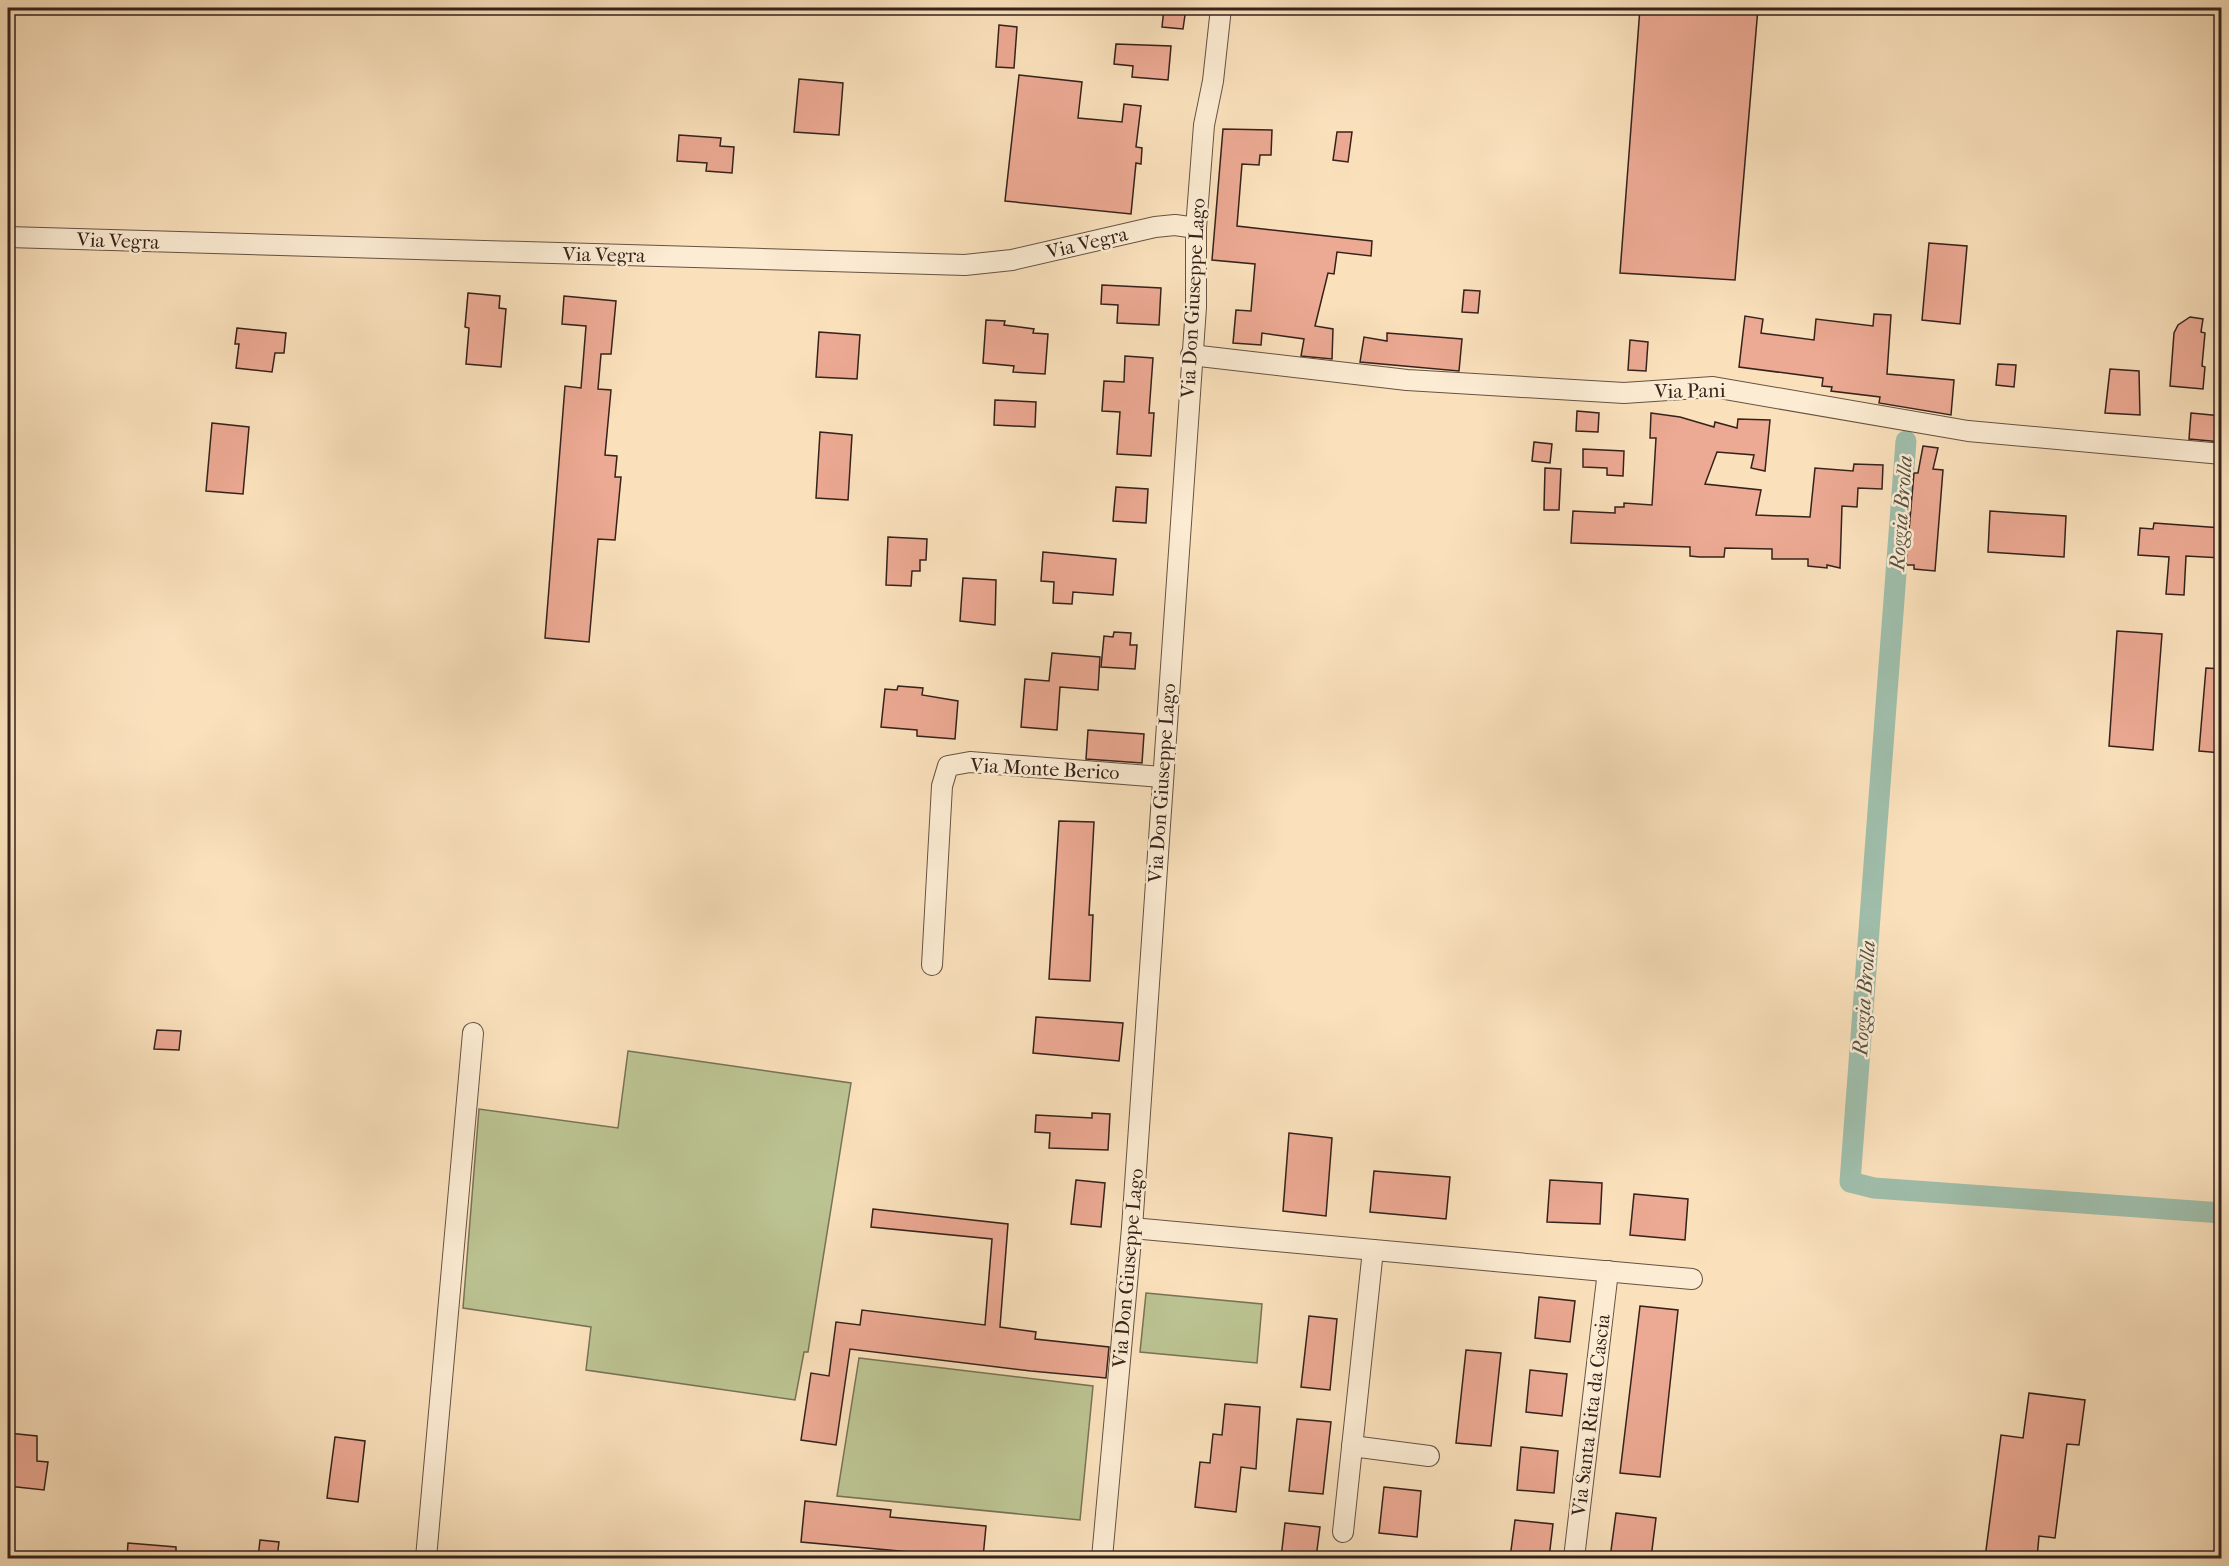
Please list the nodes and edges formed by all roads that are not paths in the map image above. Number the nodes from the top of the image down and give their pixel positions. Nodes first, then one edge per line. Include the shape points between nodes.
1 (1221, 8) edge
2 (1196, 228) junction
3 (8, 237) edge
4 (1191, 355) junction
5 (2222, 454) edge
6 (1162, 777) junction
7 (932, 965) dead end
8 (473, 1033) dead end
9 (1132, 1228) junction
10 (1373, 1250) junction
11 (1608, 1271) junction
12 (1692, 1279) dead end
13 (1352, 1446) junction
14 (1429, 1456) dead end
15 (1343, 1532) dead end
16 (426, 1558) edge
17 (1102, 1558) edge
18 (1574, 1558) edge

1 - 2 street, Via Don Giuseppe Lago via 1204,125
2 - 3 street, Via Vegra via 1155,227 1012,260 965,265
2 - 4 street, Via Don Giuseppe Lago via 1196,307
4 - 5 street, Via Pani via 1407,380 1624,393 1713,387 1968,431
4 - 6 street, Via Don Giuseppe Lago
6 - 7 street, Via Monte Berico via 970,762 948,766 942,786
6 - 9 street, Via Don Giuseppe Lago
8 - 16 street
9 - 10 street
9 - 17 street, Via Don Giuseppe Lago
10 - 11 street
10 - 13 street
11 - 12 street
11 - 18 street, Via Santa Rita da Cascia
13 - 14 street
13 - 15 street

